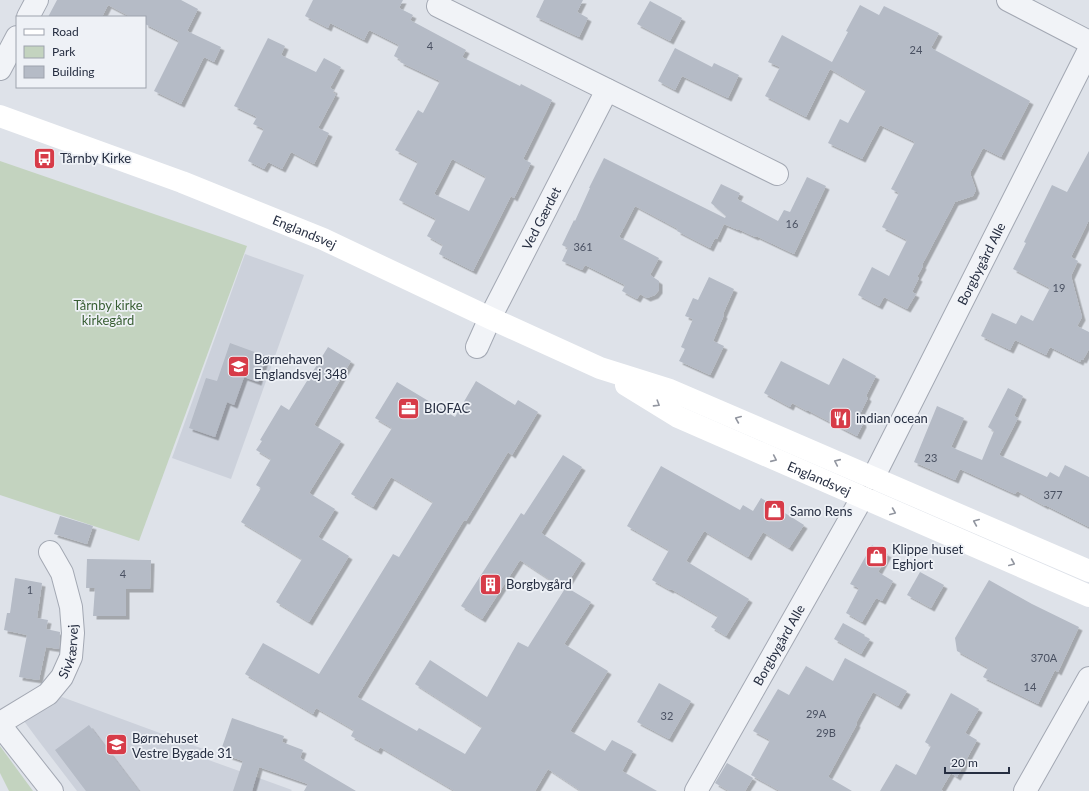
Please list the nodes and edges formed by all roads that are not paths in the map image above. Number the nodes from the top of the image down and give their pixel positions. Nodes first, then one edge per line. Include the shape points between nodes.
1 (37, 0) edge
2 (1008, 0) edge
3 (438, 6) dead end
4 (29, 16) edge
5 (16, 39) edge
6 (1089, 42) edge
7 (1089, 50) edge
8 (0, 69) edge
9 (607, 90) junction
10 (0, 116) edge
11 (777, 174) dead end
12 (490, 318) junction
13 (477, 347) dead end
14 (600, 368) junction
15 (873, 478) junction
16 (862, 498) junction
17 (50, 552) dead end
18 (1089, 571) edge
19 (1089, 596) edge
20 (1089, 678) edge
21 (0, 724) edge
22 (52, 791) edge
23 (696, 791) edge
24 (1025, 791) edge

1 - 4 street
2 - 6 street
3 - 9 street
5 - 8 street
7 - 15 street, Borgbygård Alle
9 - 11 street
9 - 12 street, Ved Gærdet
10 - 12 main road, Englandsvej via 182,182 323,239
12 - 13 street, Ved Gærdet
12 - 14 main road, Englandsvej
15 -> 14 main road, Englandsvej via 670,390
14 -> 16 main road, Englandsvej via 678,417
18 -> 15 main road, Englandsvej
16 -> 19 main road, Englandsvej
16 - 23 street, Borgbygård Alle
17 - 21 street, Sivkærvej via 62,573 70,607 73,633 71,657 62,677 48,694
20 - 24 street
21 - 22 street

